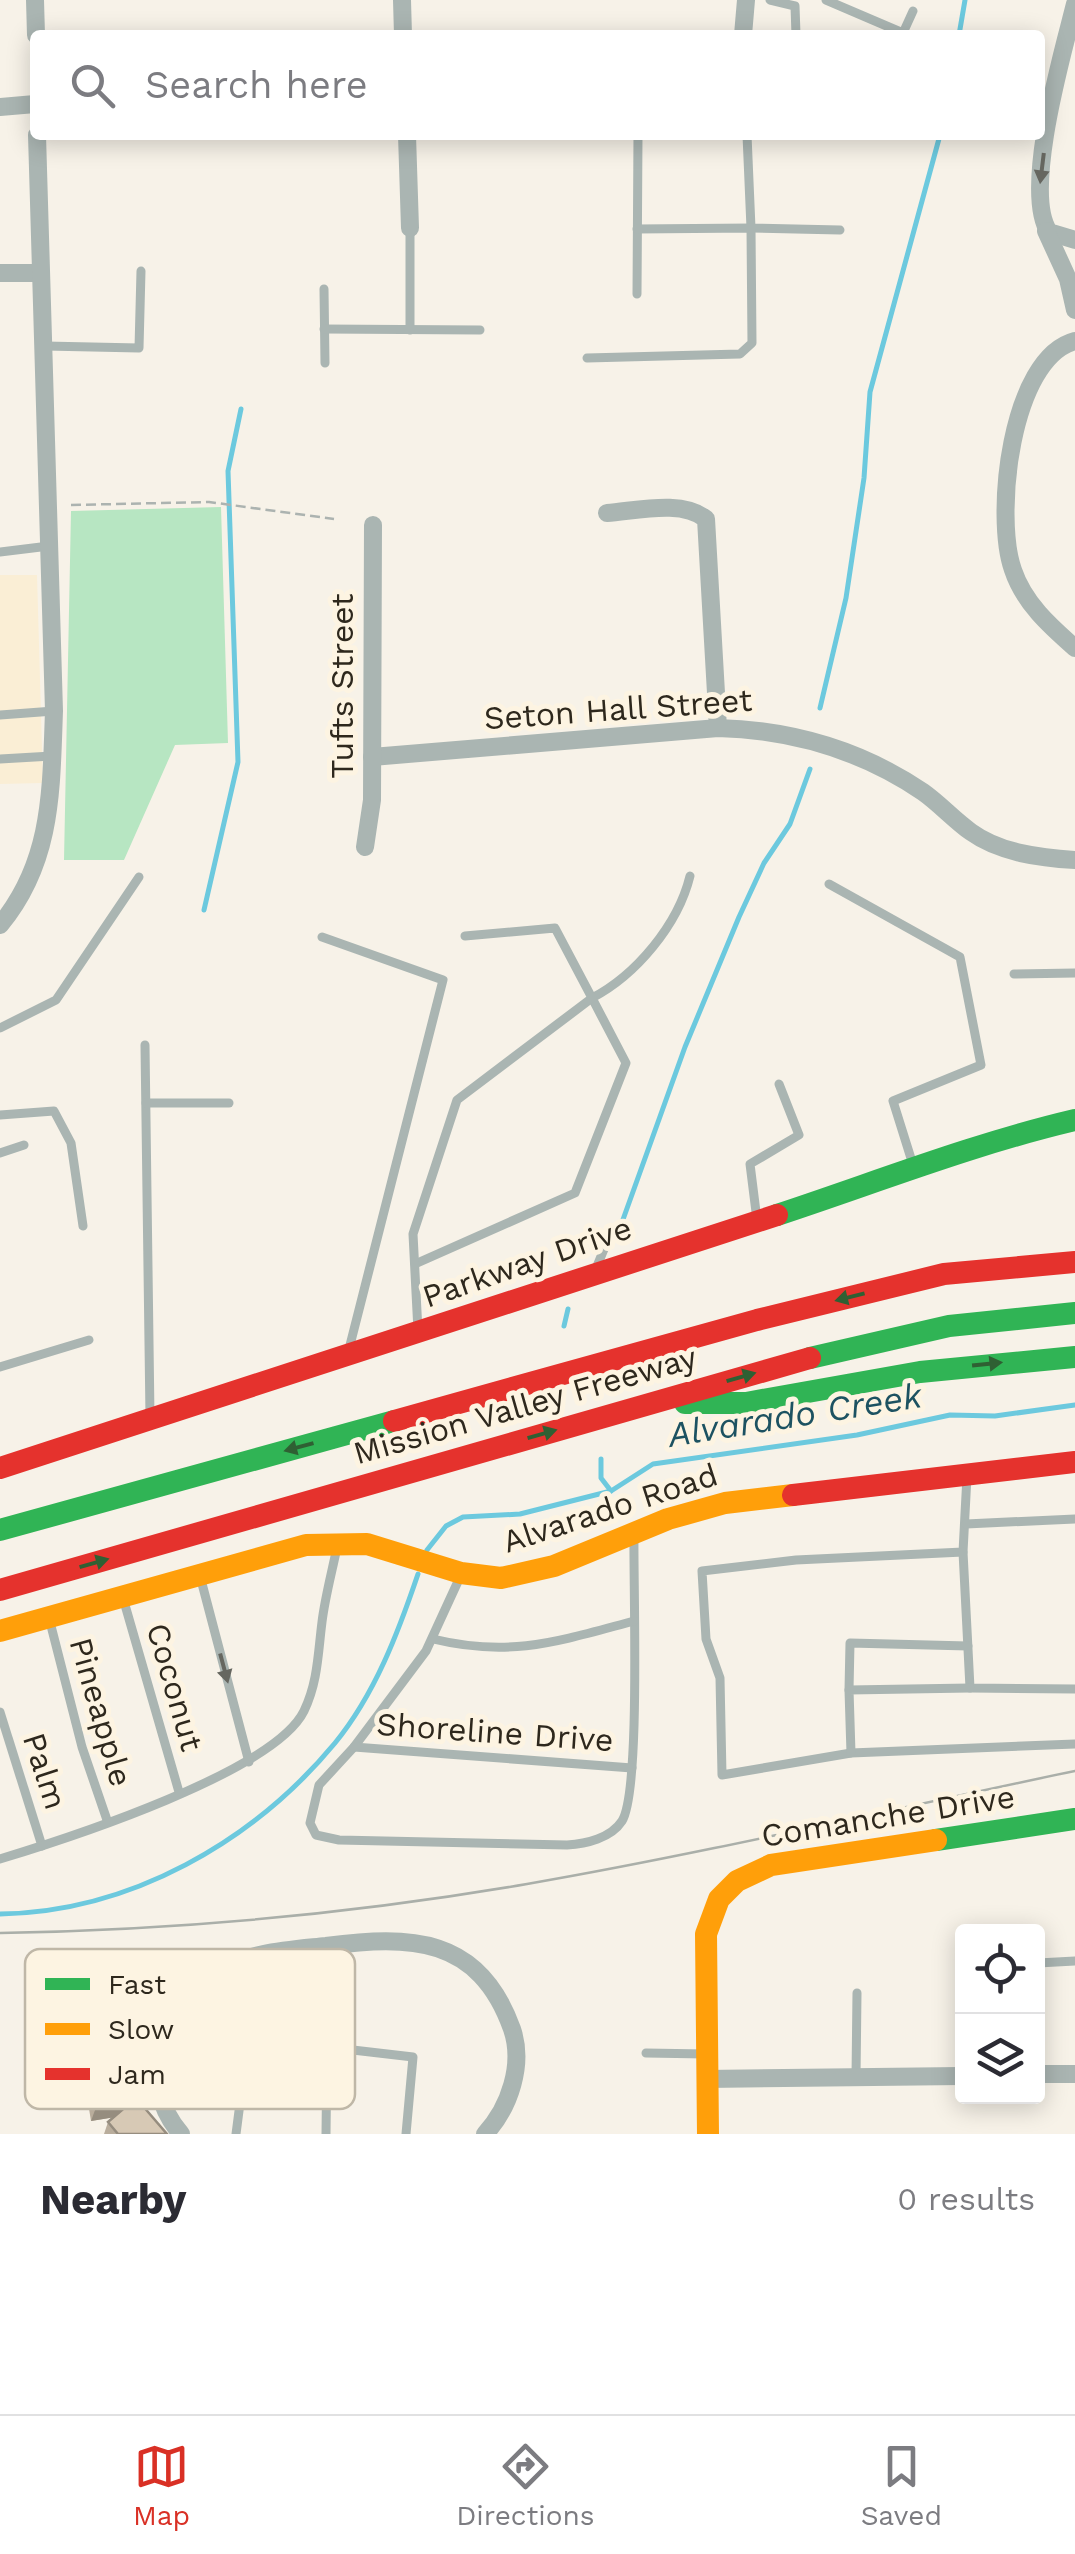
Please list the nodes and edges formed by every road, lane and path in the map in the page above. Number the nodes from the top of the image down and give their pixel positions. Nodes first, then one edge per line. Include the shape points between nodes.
1 (35, 0) edge
2 (402, 0) edge
3 (770, 0) edge
4 (826, 0) edge
5 (749, 1) edge
6 (1075, 4) edge
7 (913, 11) dead end
8 (36, 30) edge
9 (404, 30) edge
10 (744, 30) edge
11 (796, 30) edge
12 (895, 30) edge
13 (906, 30) edge
14 (30, 105) edge
15 (0, 108) edge
16 (37, 140) edge
17 (407, 140) edge
18 (638, 140) edge
19 (748, 140) edge
20 (410, 228) joint
21 (751, 228) junction
22 (1045, 228) junction
23 (637, 230) junction
24 (840, 230) dead end
25 (1075, 240) edge
26 (141, 271) dead end
27 (0, 272) edge
28 (40, 273) junction
29 (1071, 274) edge
30 (324, 289) dead end
31 (636, 294) dead end
32 (1075, 310) edge
33 (324, 330) junction
34 (410, 330) junction
35 (480, 330) dead end
36 (1075, 341) edge
37 (42, 346) junction
38 (586, 358) dead end
39 (325, 363) dead end
40 (71, 506) dead end
41 (607, 512) dead end
42 (334, 518) dead end
43 (373, 525) dead end
44 (50, 546) junction
45 (0, 552) edge
46 (1075, 648) edge
47 (54, 711) junction
48 (0, 715) edge
49 (718, 728) junction
50 (52, 756) junction
51 (372, 756) junction
52 (0, 759) edge
53 (365, 847) dead end
54 (1075, 860) edge
55 (690, 876) dead end
56 (139, 878) dead end
57 (829, 884) dead end
58 (0, 924) edge
59 (465, 936) dead end
60 (322, 937) dead end
61 (1014, 974) dead end
62 (1075, 974) edge
63 (592, 998) junction
64 (0, 1028) edge
65 (145, 1045) dead end
66 (779, 1084) dead end
67 (146, 1104) junction
68 (229, 1104) dead end
69 (0, 1115) edge
70 (1075, 1120) edge
71 (24, 1145) dead end
72 (0, 1153) edge
73 (915, 1170) junction
74 (757, 1222) junction
75 (83, 1226) dead end
76 (609, 1237) dead end
77 (1075, 1244) edge
78 (1075, 1262) edge
79 (415, 1264) junction
80 (594, 1272) junction
81 (944, 1274) junction
82 (1075, 1312) edge
83 (418, 1334) junction
84 (89, 1340) dead end
85 (347, 1357) junction
86 (1075, 1357) edge
87 (0, 1367) edge
88 (648, 1404) junction
89 (150, 1420) junction
90 (1075, 1462) edge
91 (0, 1468) edge
92 (968, 1474) junction
93 (1075, 1519) edge
94 (966, 1524) junction
95 (0, 1530) edge
96 (634, 1531) junction
97 (338, 1542) junction
98 (963, 1552) junction
99 (461, 1574) junction
100 (200, 1575) junction
101 (0, 1590) edge
102 (123, 1597) junction
103 (49, 1618) junction
104 (634, 1621) junction
105 (0, 1631) edge
106 (433, 1639) junction
107 (968, 1646) junction
108 (970, 1688) junction
109 (850, 1690) junction
110 (1075, 1690) edge
111 (0, 1712) edge
112 (1075, 1744) edge
113 (354, 1747) junction
114 (851, 1753) junction
115 (249, 1762) junction
116 (632, 1768) junction
117 (180, 1792) junction
118 (1075, 1819) edge
119 (106, 1820) junction
120 (42, 1846) junction
121 (0, 1859) edge
122 (309, 1949) edge
123 (1075, 1961) edge
124 (1045, 1963) edge
125 (857, 1994) dead end
126 (355, 2051) edge
127 (646, 2052) dead end
128 (706, 2054) junction
129 (1045, 2074) edge
130 (1075, 2074) edge
131 (955, 2076) edge
132 (856, 2077) junction
133 (706, 2079) junction
134 (164, 2109) edge
135 (239, 2109) edge
136 (326, 2109) edge
137 (182, 2134) edge
138 (236, 2134) edge
139 (326, 2134) edge
140 (406, 2134) edge
141 (485, 2134) edge
142 (708, 2134) edge

1 - 8 street
2 - 9 street
3 - 11 lane via 795,6
4 - 12 lane
5 - 10 street
6 -> 22 street via 1040,170
7 - 13 lane
14 - 15 street
16 - 28 street
17 - 20 street
18 - 23 lane
19 - 21 lane
20 - 34 lane
21 - 23 lane
21 - 24 lane
21 - 38 lane via 748,350
22 - 25 street via 1059,239
22 - 29 street
23 - 31 lane
26 - 37 lane via 139,348
27 - 28 street
28 - 37 street
29 - 32 street
30 - 33 lane
33 - 34 lane
33 - 39 lane
34 - 35 lane
36 - 46 street via 1048,355 1021,403 1005,532 1026,598
37 - 44 street
40 - 42 path via 208,502
41 - 49 street via 677,508 706,519
43 - 51 street, Tufts Street
44 - 45 lane
44 - 47 street
47 - 48 lane
47 - 50 street
49 - 51 street, Seton Hall Street
49 - 54 street, Seton Hall Street via 769,730 847,750 922,792 975,835 1024,855
50 - 52 lane
50 - 58 street via 51,806 40,852
51 - 53 street, Tufts Street
55 - 63 lane via 684,902 624,981
56 - 64 lane via 56,1000
57 - 73 lane via 960,958 980,1065 893,1101
59 - 63 lane via 555,928
60 - 85 lane via 443,980
61 - 62 lane
63 - 79 lane via 457,1100 413,1234
63 - 79 lane via 626,1063 575,1193
65 - 67 lane
66 - 74 lane via 799,1134 750,1164
67 - 68 lane
67 - 89 lane
69 - 75 lane via 54,1111 71,1143
70 - 73 main road, Parkway Drive via 986,1141
71 - 72 lane
73 - 74 main road, Parkway Drive
74 - 80 main road, Parkway Drive
76 - 80 lane
77 - 81 main road
78 - 81 main road, Mission Valley Freeway
79 - 83 lane
80 - 83 main road, Parkway Drive
81 -> 95 main road, Mission Valley Freeway
88 -> 82 main road, Mission Valley Freeway via 878,1340
83 - 85 main road, Parkway Drive
84 - 87 lane
85 - 89 main road, Parkway Drive
88 -> 86 main road via 746,1403 920,1372
101 -> 88 main road, Mission Valley Freeway
89 - 91 main road, Parkway Drive
90 - 92 main road, Alvarado Road
92 - 94 lane
92 - 96 main road, Alvarado Road via 754,1497
93 - 94 lane
94 - 98 lane
96 - 99 main road, Alvarado Road via 537,1572 501,1578
96 - 104 lane
97 - 99 main road, Alvarado Road via 367,1544
97 - 100 main road, Alvarado Road
97 - 115 lane via 310,1698 286,1736
98 - 107 lane
98 - 114 lane via 702,1571 706,1639 720,1678 722,1776
99 - 106 lane
100 - 102 main road, Alvarado Road
100 -> 115 lane
102 - 103 main road, Alvarado Road
102 - 117 lane, Coconut
103 - 105 main road, Alvarado Road
103 - 119 lane, Pineapple
104 - 106 lane via 509,1650
104 - 116 lane
106 - 113 lane
107 - 108 lane
107 - 109 lane via 850,1644
108 - 109 lane
108 - 110 lane
109 - 114 lane
111 - 120 lane, Palm
112 - 114 lane
113 - 116 lane, Shoreline Drive
113 - 116 lane via 319,1785 310,1824 316,1835 578,1844 621,1822
115 - 117 lane
117 - 119 lane
118 - 128 main road, Comanche Drive via 750,1872 721,1896 707,1923
119 - 120 lane
120 - 121 lane
122 - 141 street via 385,1938 418,1941 476,1970 505,2009 517,2044 517,2072
123 - 124 lane
125 - 132 lane
126 - 140 lane via 413,2058
127 - 128 lane
128 - 133 main road, Comanche Drive
129 - 130 street
131 - 132 street
132 - 133 street
133 - 142 main road, Comanche Drive
134 - 137 street
135 - 138 lane
136 - 139 lane

